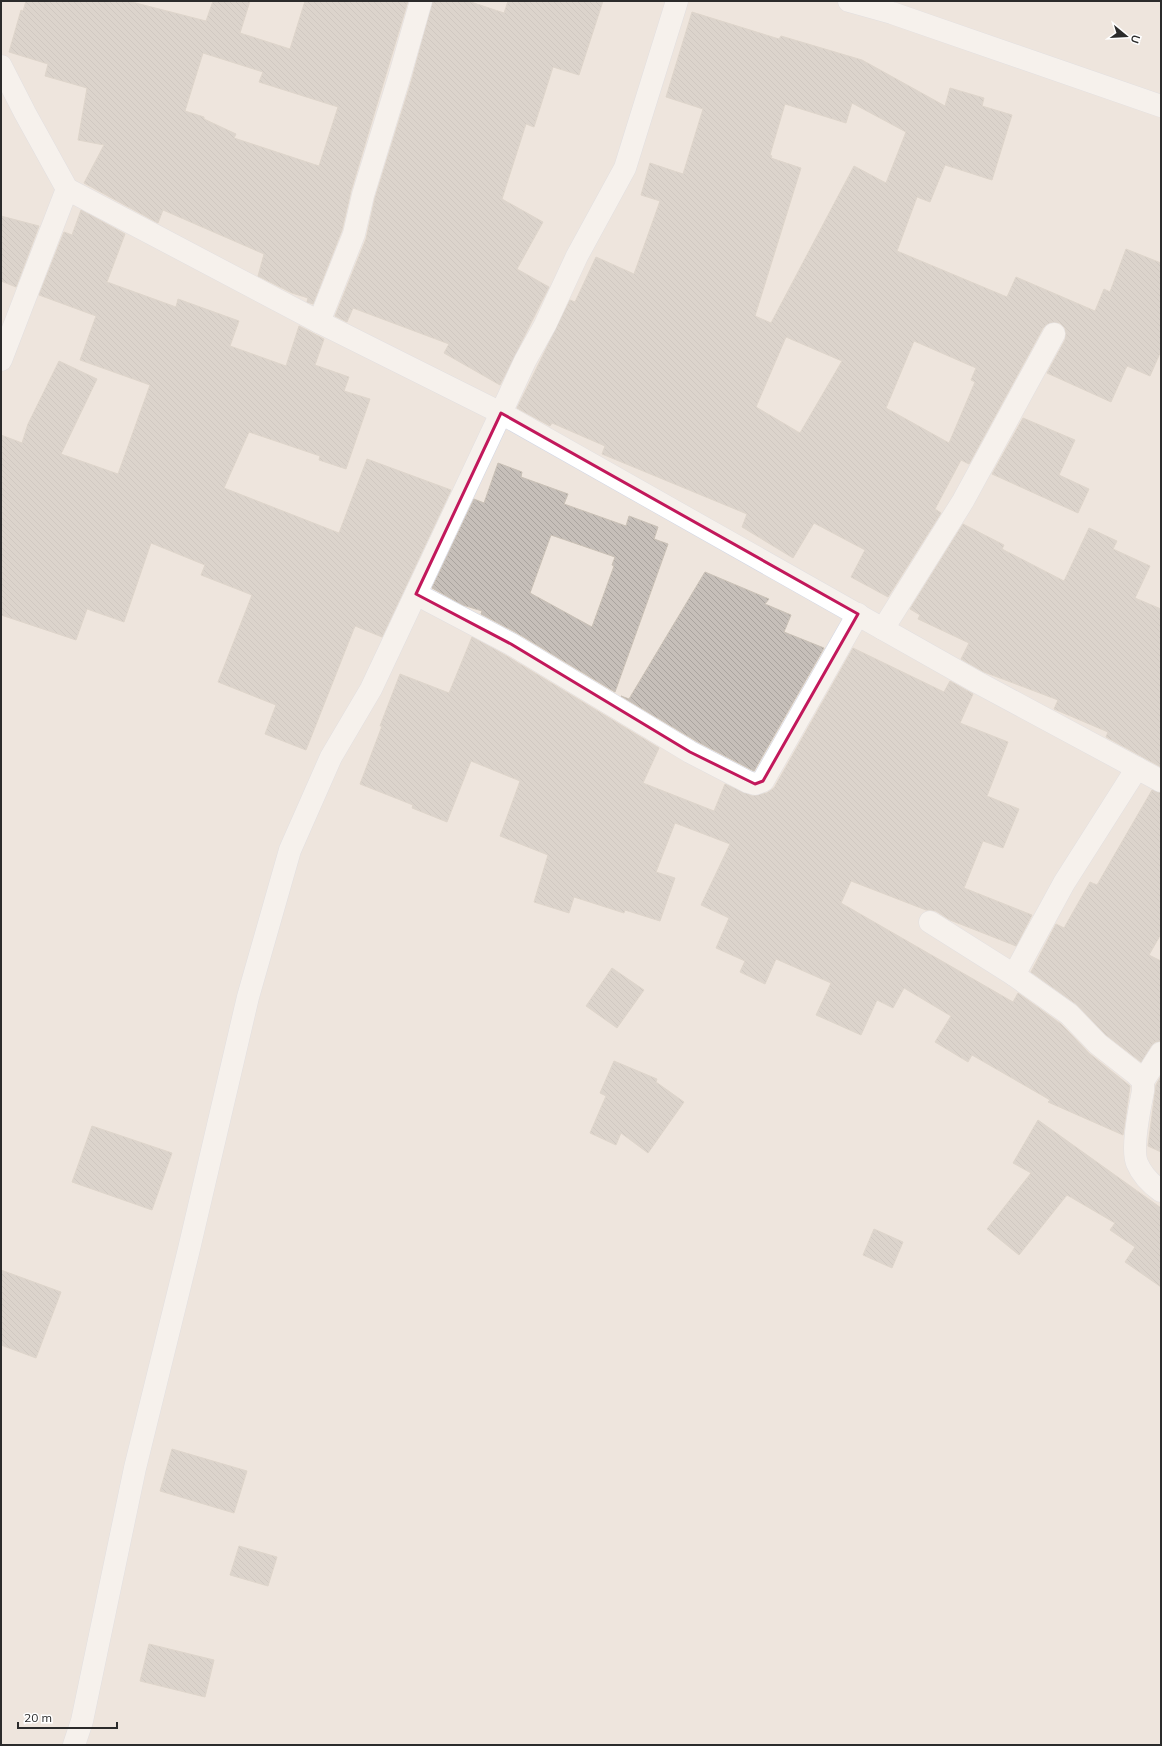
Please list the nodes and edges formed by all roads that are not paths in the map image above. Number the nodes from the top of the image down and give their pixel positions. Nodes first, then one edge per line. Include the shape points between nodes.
1 (421, 1) edge
2 (677, 1) edge
3 (849, 1) edge
4 (1, 66) edge
5 (1161, 106) edge
6 (67, 189) junction
7 (319, 322) junction
8 (1054, 334) dead end
9 (1, 360) edge
10 (501, 413) junction
11 (416, 594) junction
12 (858, 614) junction
13 (883, 629) junction
14 (1137, 768) junction
15 (1161, 781) edge
16 (930, 922) dead end
17 (1014, 975) junction
18 (1161, 1053) edge
19 (1143, 1081) junction
20 (1161, 1191) edge
21 (74, 1745) edge

1 - 7 street via 354,234
2 - 10 street via 624,168 577,256
3 - 5 street via 892,13
4 - 6 street
6 - 7 street
6 - 9 street
7 - 10 street
8 - 13 street via 963,501
10 - 11 street
10 - 12 street
11 - 12 street via 511,644 690,752 755,784 763,781
11 - 21 street via 371,689 331,757 288,857 248,997 135,1468 82,1721
12 - 13 street
13 - 14 street
14 - 15 street
14 - 17 street via 1064,883
16 - 17 street
17 - 19 street via 1069,1014 1098,1044
18 - 19 street
19 - 20 street via 1134,1150 1137,1163 1149,1183

